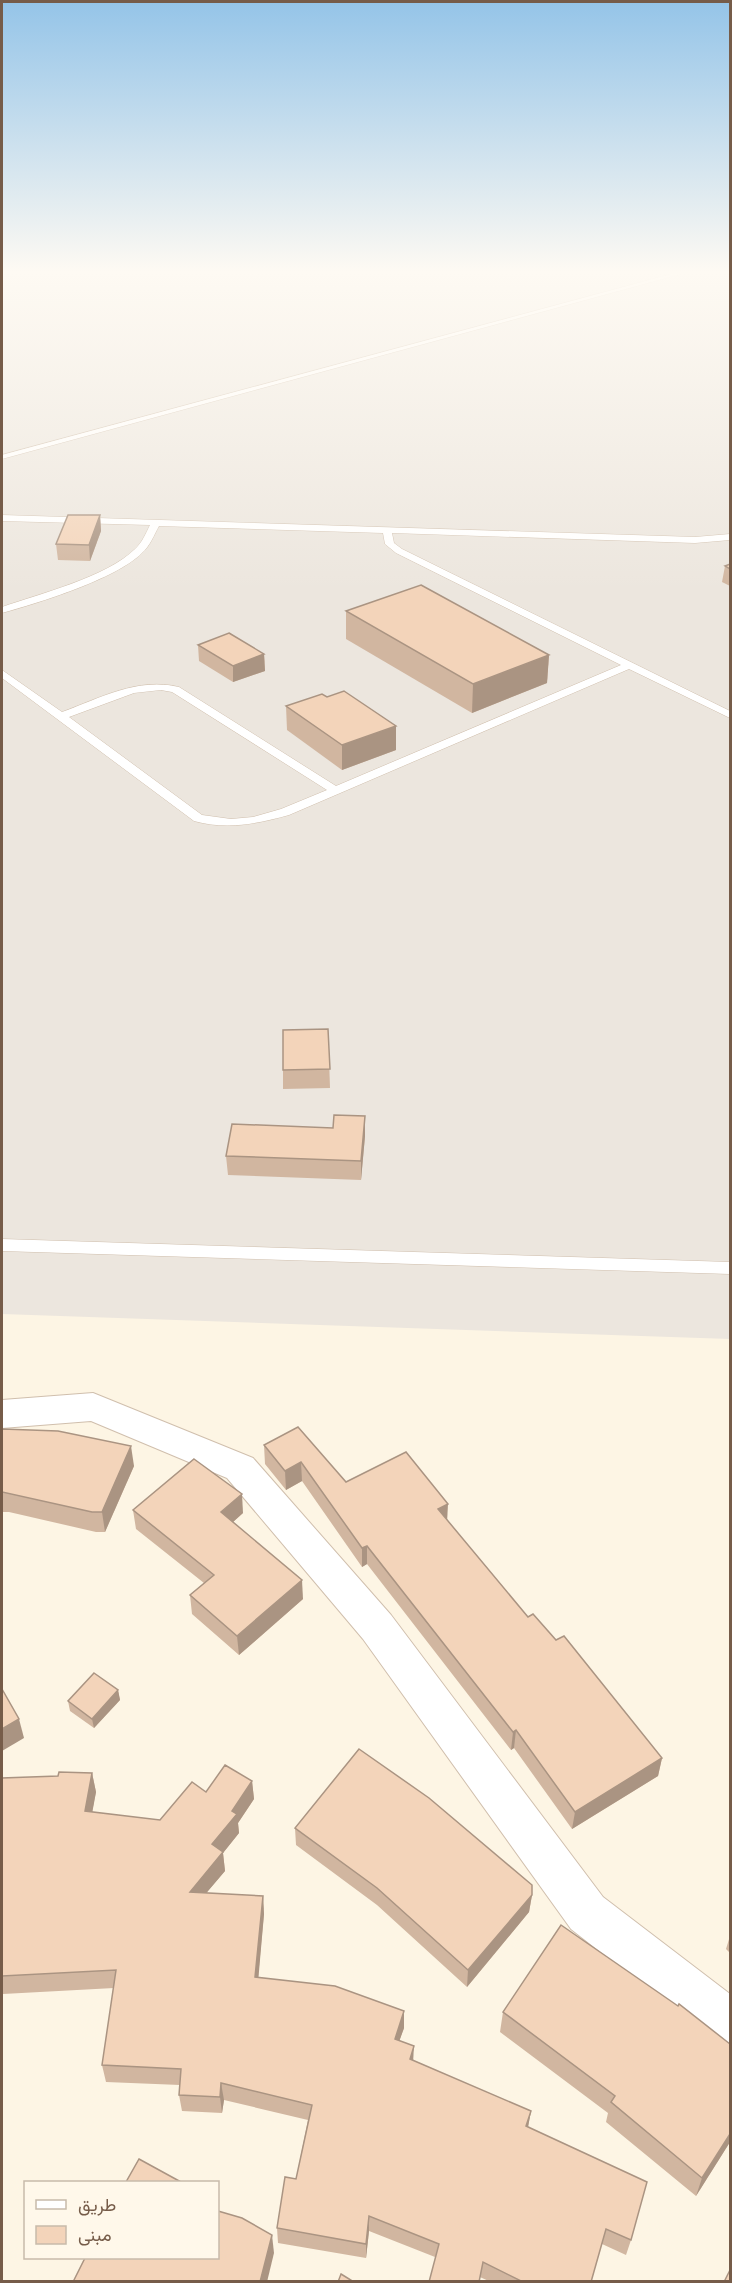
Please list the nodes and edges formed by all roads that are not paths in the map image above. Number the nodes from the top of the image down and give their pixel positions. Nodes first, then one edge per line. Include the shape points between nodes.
1 (292, 379) edge
2 (2, 457) edge
3 (2, 518) edge
4 (156, 523) junction
5 (387, 530) junction
6 (728, 539) edge
7 (2, 610) edge
8 (629, 665) junction
9 (2, 673) edge
10 (730, 715) edge
11 (60, 717) junction
12 (335, 790) junction
13 (2, 1245) edge
14 (730, 1268) edge
15 (2, 1414) edge
16 (730, 2023) edge

1 - 2 lane
3 - 4 lane
4 - 5 lane
4 - 7 lane via 130,559 73,585
5 - 6 lane
5 - 8 lane via 390,544 399,551
8 - 10 lane
8 - 12 lane
9 - 11 lane
11 - 12 lane via 146,686 166,686
11 - 12 lane via 198,818 212,823 257,821
13 - 14 lane
15 - 16 street via 93,1407 240,1468 377,1627 587,1913

